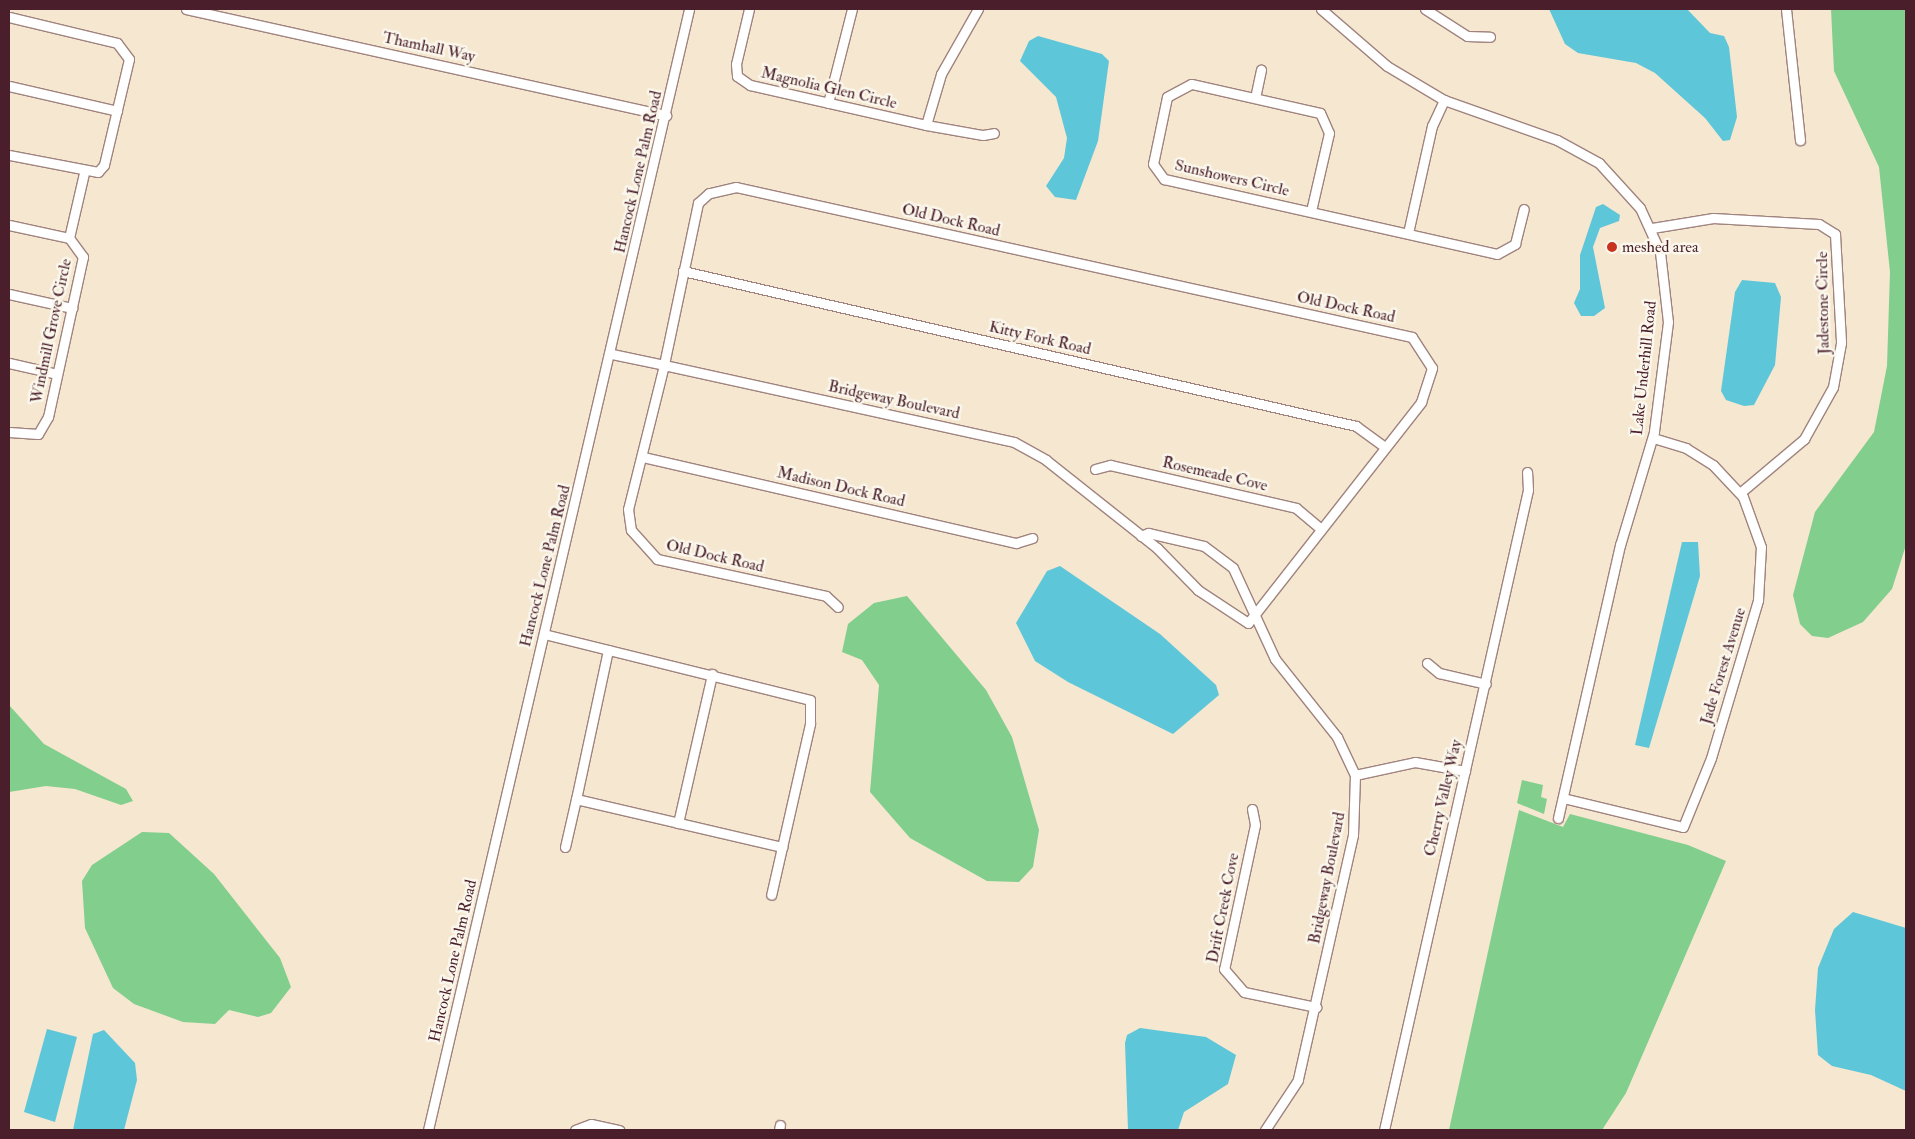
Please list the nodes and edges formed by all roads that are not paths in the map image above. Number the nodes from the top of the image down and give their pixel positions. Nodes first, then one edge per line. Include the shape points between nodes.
1 (186, 9) edge
2 (688, 9) edge
3 (749, 9) edge
4 (852, 9) edge
5 (978, 9) edge
6 (1321, 9) edge
7 (1424, 9) edge
8 (1786, 9) edge
9 (9, 18) edge
10 (1490, 37) dead end
11 (1261, 70) dead end
12 (9, 86) edge
13 (1255, 98) junction
14 (1444, 100) junction
15 (828, 103) junction
16 (117, 111) junction
17 (666, 115) junction
18 (926, 125) junction
19 (994, 133) dead end
20 (1800, 140) dead end
21 (9, 155) edge
22 (84, 172) junction
23 (1524, 209) dead end
24 (1311, 211) junction
25 (9, 225) edge
26 (1652, 228) junction
27 (1408, 233) junction
28 (69, 238) junction
29 (683, 271) junction
30 (9, 294) edge
31 (72, 308) junction
32 (612, 354) junction
33 (9, 363) edge
34 (664, 365) junction
35 (58, 374) junction
36 (9, 432) edge
37 (1653, 438) junction
38 (1385, 447) junction
39 (642, 457) junction
40 (1095, 469) dead end
41 (1526, 472) dead end
42 (1740, 492) junction
43 (1321, 529) junction
44 (1141, 536) junction
45 (1032, 538) dead end
46 (838, 607) dead end
47 (1254, 618) junction
48 (544, 634) junction
49 (608, 650) junction
50 (1427, 663) dead end
51 (712, 674) junction
52 (1486, 684) junction
53 (1465, 771) junction
54 (1355, 775) junction
55 (1563, 798) junction
56 (576, 799) junction
57 (1252, 809) dead end
58 (1558, 818) dead end
59 (678, 823) junction
60 (565, 847) dead end
61 (782, 847) junction
62 (771, 895) dead end
63 (1316, 1007) junction
64 (428, 1130) edge
65 (575, 1130) edge
66 (619, 1130) edge
67 (1265, 1130) edge
68 (1384, 1130) edge

1 - 17 street, Thamhall Way
2 - 17 street, Hancock Lone Palm Road
3 - 15 street, Magnolia Glen Circle via 737,76 750,85
4 - 15 street
5 - 18 street via 941,74
6 - 14 street, Lake Underhill Road via 1386,66
7 - 10 street via 1467,36
8 - 20 street
9 - 16 street via 122,45 129,59
11 - 13 street
12 - 16 street
13 - 24 street, Sunshowers Circle via 1320,113 1328,123
13 - 24 street, Sunshowers Circle via 1191,84 1167,97 1153,164 1164,179
14 - 26 street, Lake Underhill Road via 1583,153 1625,189
14 - 27 street via 1432,126
15 - 18 street, Magnolia Glen Circle
16 - 22 street via 104,165 94,174
17 - 32 street, Hancock Lone Palm Road
18 - 19 street, Magnolia Glen Circle via 982,135
21 - 22 street
22 - 28 street, Windmill Grove Circle
23 - 27 street, Sunshowers Circle via 1517,241 1503,254
24 - 27 street, Sunshowers Circle
25 - 28 street
26 - 37 street, Lake Underhill Road via 1668,305
26 - 42 street, Jadestone Circle via 1713,218 1819,224 1835,234 1841,336 1833,387 1816,421 1798,446
28 - 31 street, Windmill Grove Circle via 83,257
29 - 34 street, Old Dock Road
29 - 38 street, Kitty Fork Road via 1356,426
29 - 38 street, Old Dock Road via 698,203 709,193 736,187 1412,337 1432,368 1431,382
30 - 31 street
31 - 35 street, Windmill Grove Circle
32 - 34 street, Bridgeway Boulevard
32 - 48 street, Hancock Lone Palm Road
33 - 35 street
34 - 39 street, Old Dock Road
34 - 44 street, Bridgeway Boulevard via 1014,442 1046,460
35 - 36 street, Windmill Grove Circle via 41,432 30,436
37 - 42 street, Jade Forest Avenue via 1686,448 1713,465
37 - 55 street, Lake Underhill Road via 1620,545
38 - 43 street, Old Dock Road
39 - 45 street, Madison Dock Road via 1016,543
39 - 46 street, Old Dock Road via 628,509 631,530 657,559 826,596
40 - 43 street, Rosemeade Cove via 1110,465 1296,508
41 - 52 street, Cherry Valley Way via 1528,490
42 - 55 street, Jade Forest Avenue via 1760,539 1761,587 1711,758 1683,827
43 - 47 street, Old Dock Road
44 - 47 street, Bridgeway Boulevard via 1230,613 1248,623
44 - 47 street, Bridgeway Boulevard via 1148,533 1181,539 1223,559 1241,582
47 - 54 street, Bridgeway Boulevard via 1275,659 1337,737
48 - 49 street
48 - 64 street, Hancock Lone Palm Road
49 - 51 street
49 - 56 street
50 - 52 street via 1439,673
51 - 59 street
51 - 61 street via 803,696 813,705
52 - 53 street, Cherry Valley Way
53 - 54 street via 1415,762
53 - 68 street, Cherry Valley Way
54 - 63 street, Bridgeway Boulevard via 1353,835
55 - 58 street, Lake Underhill Road
56 - 59 street
56 - 60 street
57 - 63 street, Drift Creek Cove via 1255,824 1224,969 1244,992
59 - 61 street
61 - 62 street
63 - 67 street, Bridgeway Boulevard via 1298,1080
65 - 66 street via 591,1124

